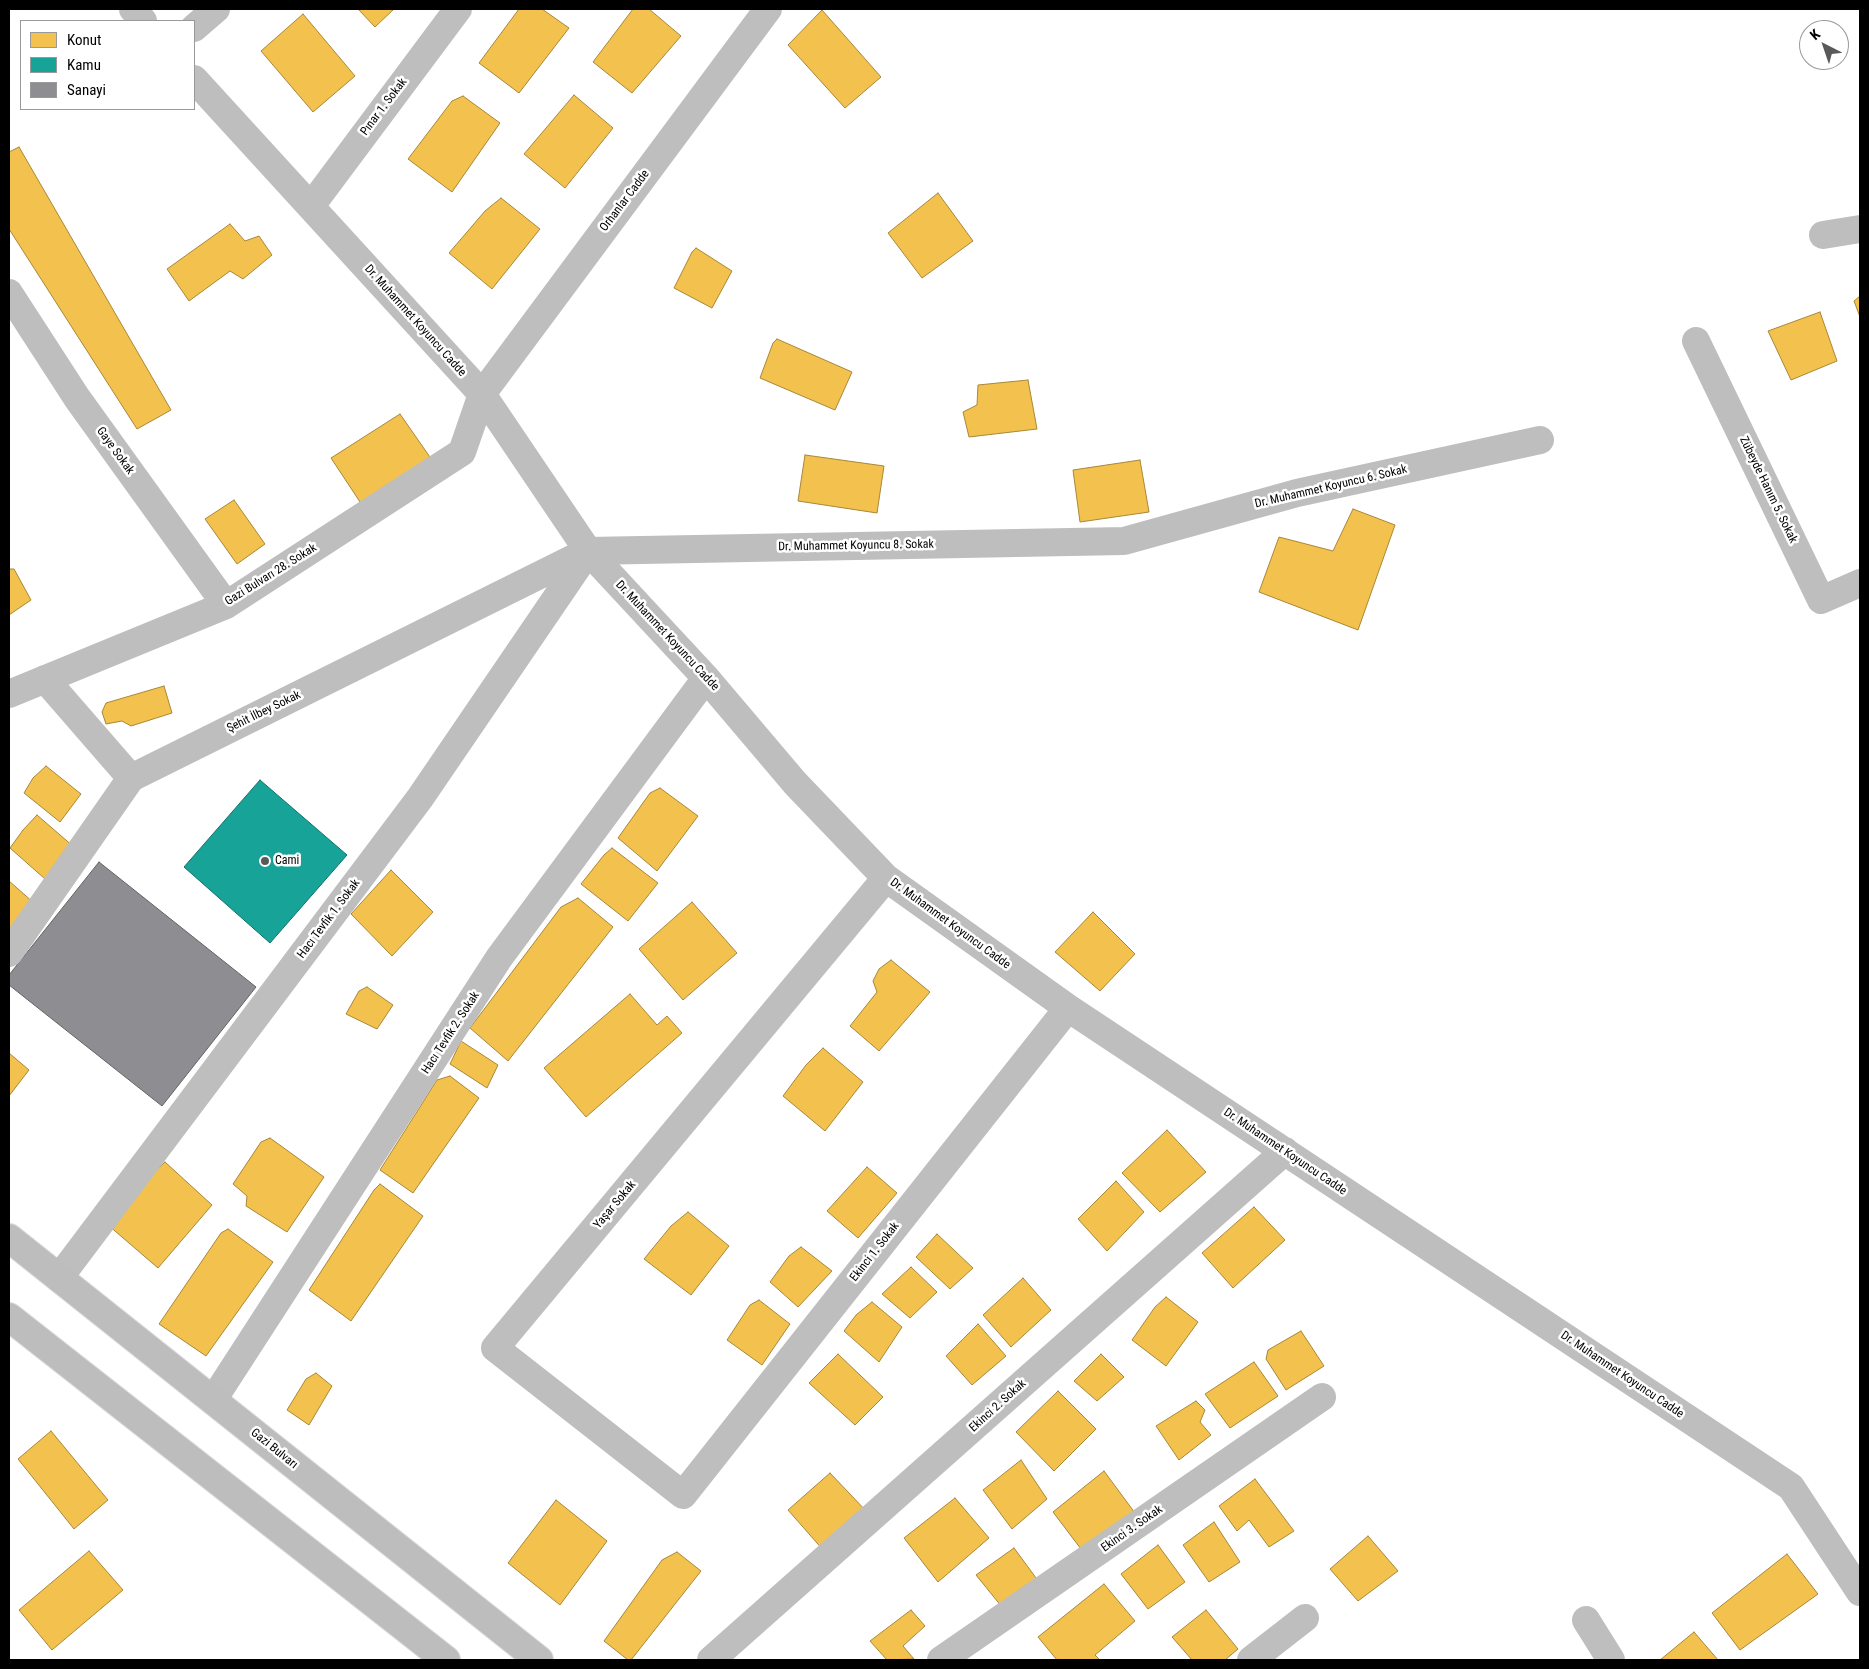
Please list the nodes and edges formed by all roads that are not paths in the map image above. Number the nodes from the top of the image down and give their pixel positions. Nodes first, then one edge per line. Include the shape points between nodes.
1 (133, 9) edge
2 (216, 9) edge
3 (458, 9) edge
4 (768, 9) edge
5 (142, 20) edge
6 (195, 27) edge
7 (195, 80) edge
8 (311, 206) junction
9 (1860, 230) edge
10 (1823, 235) dead end
11 (9, 293) edge
12 (1696, 341) dead end
13 (482, 394) junction
14 (1540, 440) dead end
15 (1124, 541) joint
16 (588, 552) junction
17 (1860, 583) edge
18 (226, 605) junction
19 (706, 678) junction
20 (45, 679) junction
21 (9, 694) edge
22 (131, 778) junction
23 (886, 878) junction
24 (9, 953) edge
25 (1068, 1008) junction
26 (1285, 1151) junction
27 (9, 1238) edge
28 (59, 1278) junction
29 (9, 1317) edge
30 (1322, 1397) dead end
31 (212, 1400) junction
32 (683, 1495) joint
33 (1860, 1592) edge
34 (1305, 1618) dead end
35 (1586, 1620) dead end
36 (446, 1660) edge
37 (539, 1660) edge
38 (711, 1660) edge
39 (942, 1660) edge
40 (1252, 1660) edge
41 (1610, 1660) edge

1 - 5 street
2 - 6 street
3 - 8 street, Pınar 1. Sokak
4 - 13 street, Orhanlar Cadde
7 - 8 street, Dr. Muhammet Koyuncu Cadde
8 - 13 street, Dr. Muhammet Koyuncu Cadde
9 - 10 street
11 - 18 street, Gaye Sokak via 76,398
12 - 17 street, Zübeyde Hanım 5. Sokak via 1821,600
13 - 16 street, Dr. Muhammet Koyuncu Cadde
13 - 18 street, Gazi Bulvarı 28. Sokak via 462,452
14 - 15 street, Dr. Muhammet Koyuncu 6. Sokak via 1297,493
15 - 16 street, Dr. Muhammet Koyuncu 8. Sokak
16 - 19 street, Dr. Muhammet Koyuncu Cadde
16 - 22 street, Şehit İlbey Sokak
16 - 28 street, Hacı Tevfik 1. Sokak via 420,798
18 - 20 street, Gazi Bulvarı 28. Sokak
19 - 23 street, Dr. Muhammet Koyuncu Cadde via 795,783
19 - 31 street, Hacı Tevfik 2. Sokak via 499,958
20 - 21 street, Gazi Bulvarı 28. Sokak
20 - 22 street
22 - 24 street, Şehit İlbey Sokak
23 - 25 street, Dr. Muhammet Koyuncu Cadde
23 - 32 street, Yaşar Sokak via 496,1348
25 - 26 street, Dr. Muhammet Koyuncu Cadde
25 - 32 street, Ekinci 1. Sokak
26 - 33 street, Dr. Muhammet Koyuncu Cadde via 1791,1487
26 - 38 street, Ekinci 2. Sokak
27 - 28 main road, Gazi Bulvarı
28 - 31 main road, Gazi Bulvarı
29 - 36 main road
30 - 39 street, Ekinci 3. Sokak
31 - 37 main road, Gazi Bulvarı
34 - 40 street
35 - 41 street

